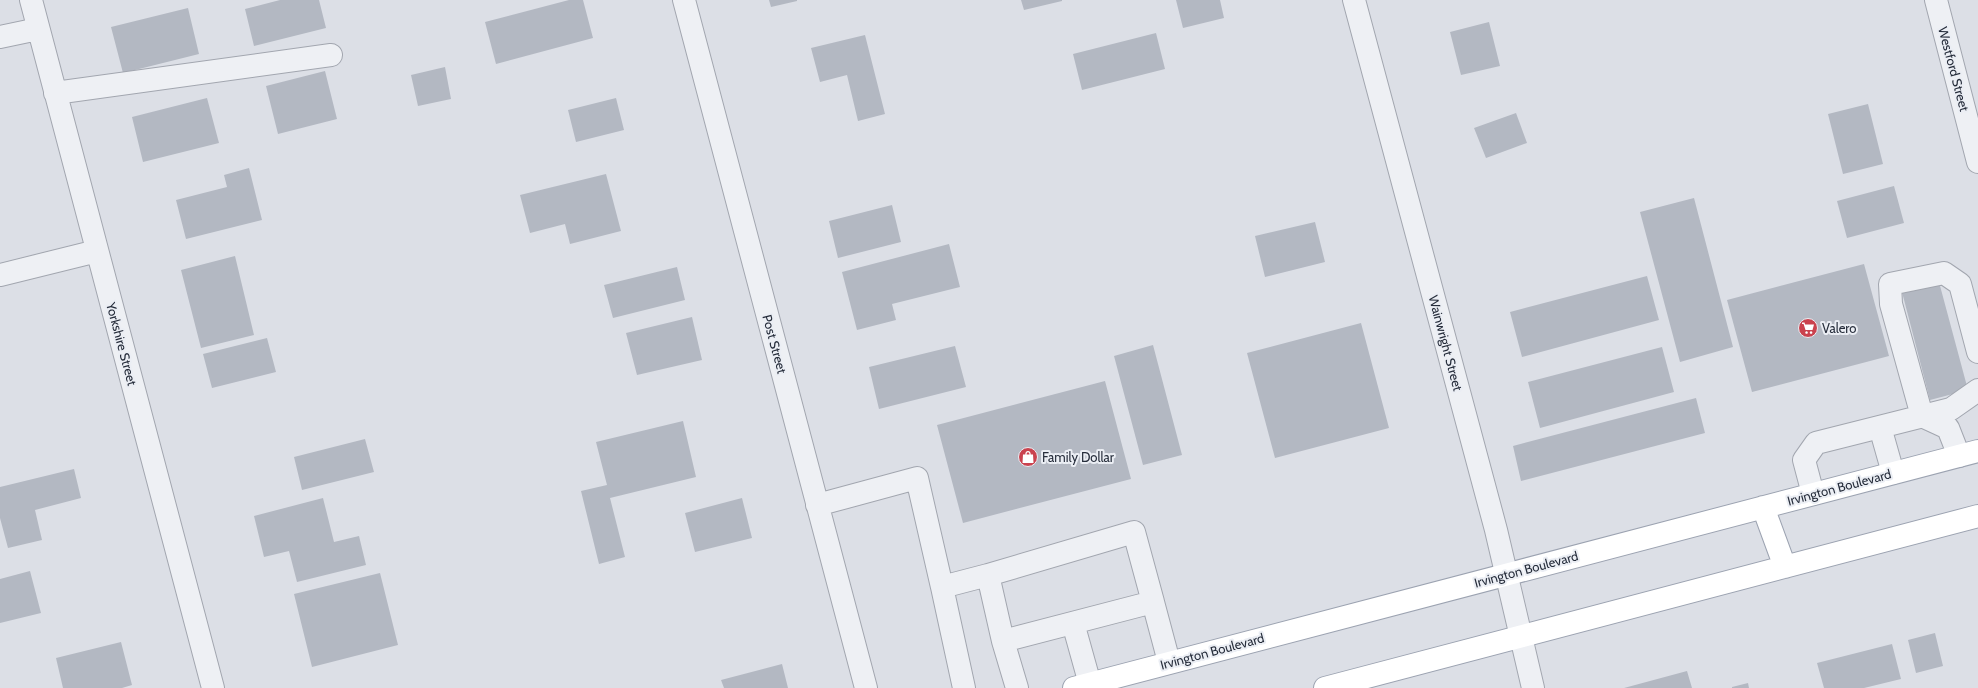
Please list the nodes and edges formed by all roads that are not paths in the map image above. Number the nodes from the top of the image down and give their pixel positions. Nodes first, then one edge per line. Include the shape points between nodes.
1 (31, 0) edge
2 (684, 0) edge
3 (1354, 0) edge
4 (1936, 0) edge
5 (38, 29) junction
6 (0, 38) edge
7 (331, 55) dead end
8 (55, 93) junction
9 (1978, 162) edge
10 (97, 251) junction
11 (0, 275) edge
12 (1978, 352) edge
13 (1978, 390) edge
14 (1922, 416) junction
15 (1880, 427) junction
16 (1969, 453) edge
17 (1893, 473) junction
18 (1813, 494) junction
19 (817, 505) junction
20 (1763, 507) junction
21 (1978, 516) edge
22 (1785, 567) junction
23 (1507, 574) junction
24 (988, 575) junction
25 (942, 587) junction
26 (1153, 602) junction
27 (1073, 623) junction
28 (1521, 636) junction
29 (1003, 641) junction
30 (1169, 662) junction
31 (1082, 686) edge
32 (213, 688) edge
33 (866, 688) edge
34 (964, 688) edge
35 (1017, 688) edge
36 (1324, 688) edge
37 (1532, 688) edge

1 - 5 street, Yorkshire Street
2 - 19 street, Post Street
3 - 23 street, Wainwright Street
4 - 9 street, Westford Street
5 - 6 street
5 - 8 street, Yorkshire Street
7 - 8 street
8 - 10 street, Yorkshire Street
10 - 11 street
10 - 32 street, Yorkshire Street
12 - 14 street via 1960,284 1944,273 1890,284 1891,304
13 - 14 street via 1951,409
14 - 15 street
14 - 16 street via 1948,428
15 - 17 street
15 - 18 street via 1816,443 1804,460
16 - 17 main road, Irvington Boulevard
17 - 18 main road, Irvington Boulevard
18 - 20 main road, Irvington Boulevard
19 - 25 street via 917,478
19 - 33 street, Post Street
20 - 22 main road
20 - 23 main road, Irvington Boulevard
21 - 22 main road
22 - 28 main road
23 - 28 street, Wainwright Street
23 - 30 main road, Irvington Boulevard
24 - 25 street
24 - 26 street via 1134,532
24 - 29 street
25 - 34 street
26 - 27 street
26 - 30 street
27 - 29 street
27 - 31 street
28 - 36 main road
28 - 37 street, Wainwright Street
29 - 35 street
30 - 31 main road, Irvington Boulevard

